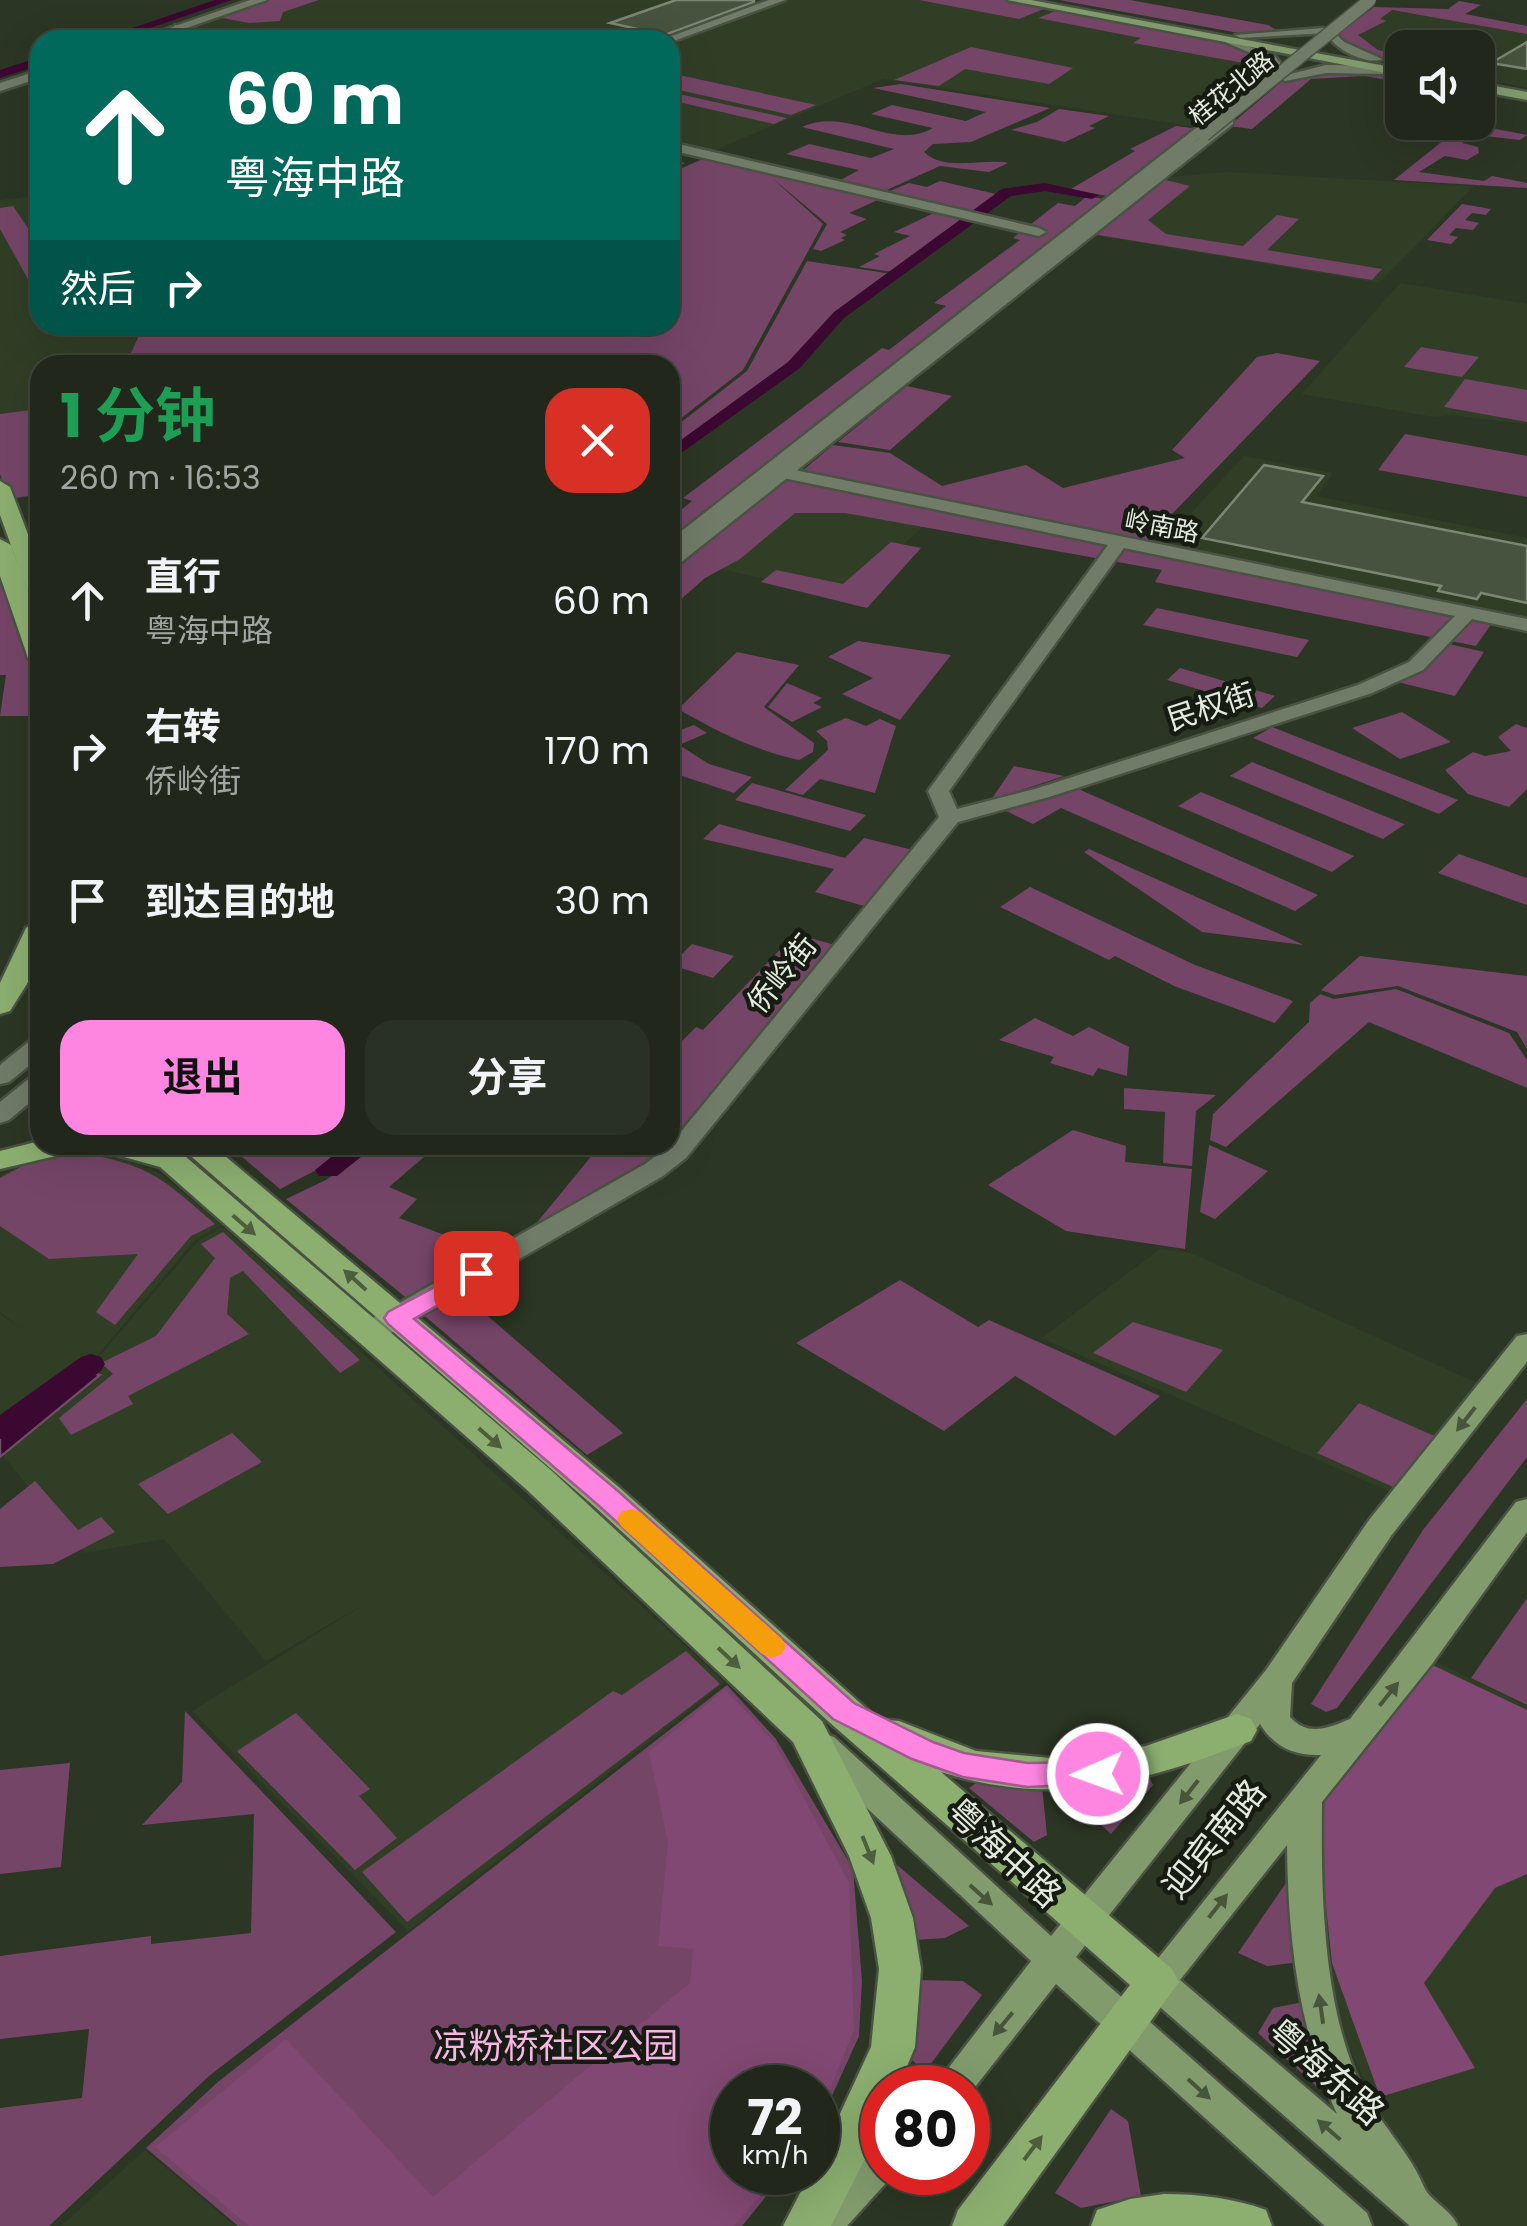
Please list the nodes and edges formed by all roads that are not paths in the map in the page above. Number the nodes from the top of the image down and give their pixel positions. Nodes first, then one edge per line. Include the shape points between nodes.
1 (261, 0) edge
2 (780, 0) edge
3 (1013, 0) edge
4 (1054, 0) edge
5 (1362, 0) edge
6 (1374, 0) edge
7 (176, 28) junction
8 (170, 30) edge
9 (184, 30) edge
10 (1328, 33) junction
11 (680, 35) edge
12 (1235, 37) junction
13 (1381, 65) junction
14 (1385, 65) edge
15 (1385, 67) edge
16 (1281, 72) junction
17 (30, 77) edge
18 (1495, 81) edge
19 (0, 87) edge
20 (1527, 88) edge
21 (1495, 90) edge
22 (1527, 96) edge
23 (1196, 141) junction
24 (680, 148) edge
25 (1072, 231) junction
26 (1038, 232) junction
27 (1058, 242) junction
28 (779, 472) junction
29 (0, 487) edge
30 (680, 542) edge
31 (1118, 543) junction
32 (0, 546) edge
33 (680, 557) edge
34 (30, 568) edge
35 (1468, 614) junction
36 (1527, 625) edge
37 (30, 630) edge
38 (950, 817) junction
39 (30, 953) edge
40 (0, 1005) edge
41 (30, 1053) edge
42 (0, 1078) edge
43 (30, 1090) edge
44 (0, 1116) edge
45 (680, 1148) edge
46 (30, 1153) edge
47 (179, 1155) edge
48 (673, 1155) edge
49 (0, 1160) edge
50 (382, 1325) junction
51 (1527, 1343) edge
52 (1527, 1510) edge
53 (1277, 1678) junction
54 (826, 1722) junction
55 (1363, 1726) junction
56 (1237, 1730) junction
57 (1305, 1796) junction
58 (1086, 1920) junction
59 (1054, 1960) junction
60 (1158, 1982) junction
61 (1126, 2024) junction
62 (970, 2065) edge
63 (860, 2185) edge
64 (1434, 2222) edge
65 (806, 2226) edge
66 (821, 2226) edge
67 (974, 2226) edge
68 (1114, 2226) edge
69 (1249, 2226) edge
70 (1353, 2226) edge

1 - 7 main road
2 - 11 main road
3 - 12 main road
4 - 12 main road
5 - 10 main road
6 - 10 main road
6 - 23 main road, bridge
7 - 8 main road
7 - 9 main road
10 - 12 main road
10 - 13 main road
12 - 13 main road
12 - 16 main road
13 - 14 main road
13 - 15 main road
13 - 16 main road
16 - 23 main road, 桂花北路
17 - 19 main road
18 - 20 main road
21 - 22 main road
23 - 25 main road, 桂花北路
23 - 28 main road, 桂花北路
24 - 26 main road
25 - 26 main road
25 - 27 main road, 桂花北路
26 - 27 main road
27 - 28 main road, 桂花北路
28 - 30 main road, 桂花北路
28 - 31 main road, 岭南路
28 - 33 main road, 桂花北路
29 - 34 highway
31 - 35 main road, 岭南路
31 - 38 main road via 938,791
32 - 37 highway
35 - 36 main road, 岭南路
35 - 38 main road, 民权街 via 1416,666 1365,689 1042,794
38 - 45 main road, 侨岭街
39 - 40 highway
41 - 42 main road
43 - 44 main road
46 - 49 highway
47 - 50 highway, 粤海中路
48 - 50 main road, 侨岭街
50 - 54 highway, 粤海中路 via 608,1498
51 -> 53 main road via 1380,1528
55 -> 52 main road, 迎宾南路
53 - 55 main road via 1272,1719 1296,1740 1328,1744
53 - 56 main road
54 - 56 highway via 963,1764 1028,1775 1139,1766
54 - 58 highway, 粤海中路
54 -> 59 main road, 粤海中路
54 -> 65 highway via 892,1918 900,1968 894,2048
55 - 57 main road, 迎宾南路
56 -> 58 main road
60 -> 57 main road, 迎宾南路
64 -> 57 main road via 1353,2108 1325,2034 1303,1857
58 - 59 main road
58 - 60 highway, 粤海中路
59 - 61 main road, 粤海中路
59 -> 62 main road
60 - 61 highway, 迎宾南路
64 -> 60 main road, 粤海东路
67 -> 61 highway, 迎宾南路
61 -> 70 main road
63 - 66 main road
68 - 69 highway via 1163,2216

